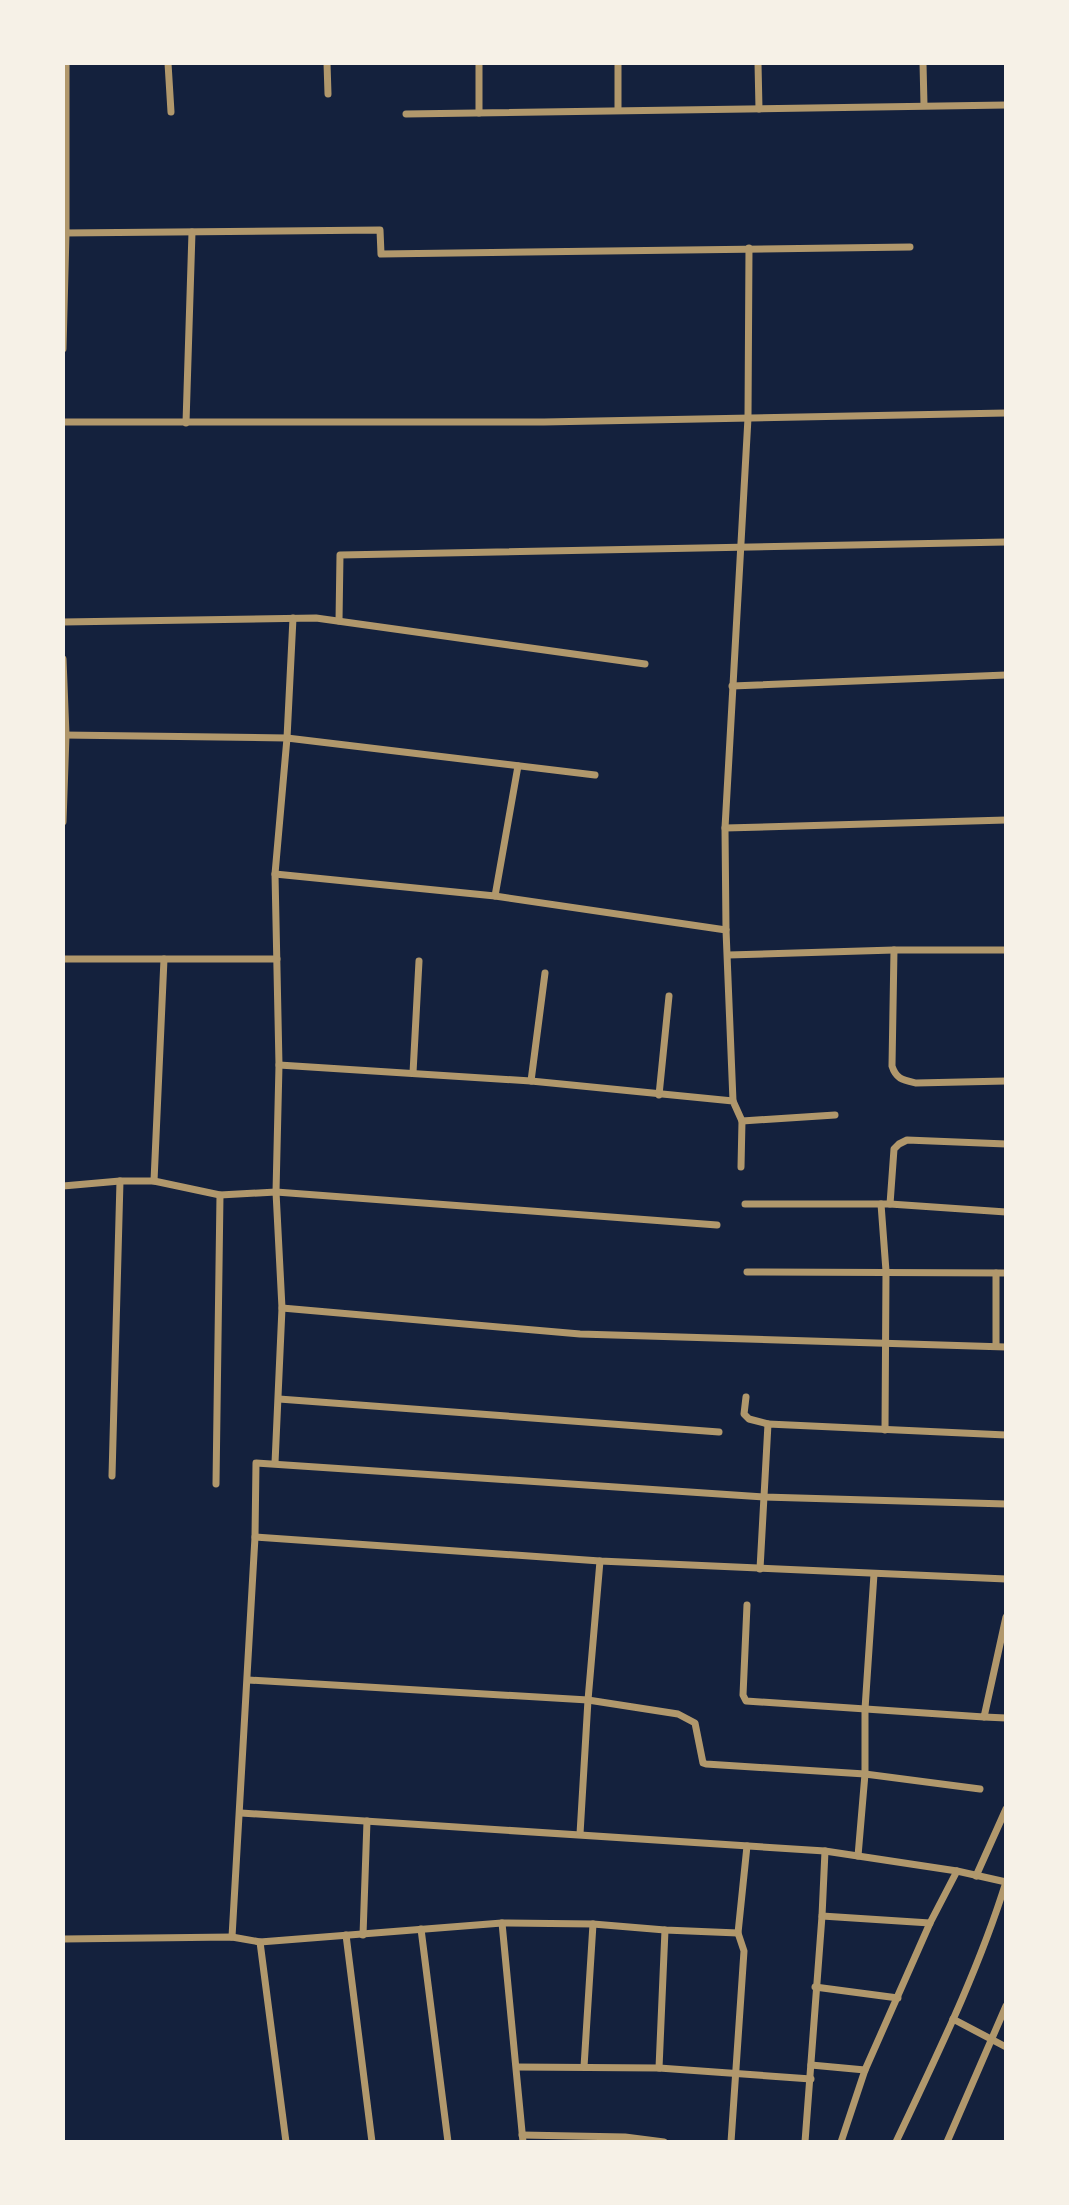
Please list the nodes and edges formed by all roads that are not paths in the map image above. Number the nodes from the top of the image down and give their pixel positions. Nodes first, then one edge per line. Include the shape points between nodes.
1 (66, 63) edge
2 (168, 63) edge
3 (327, 63) edge
4 (480, 63) edge
5 (618, 63) edge
6 (758, 63) edge
7 (923, 63) edge
8 (328, 94) dead end
9 (924, 105) junction
10 (1006, 105) edge
11 (759, 109) junction
12 (618, 110) junction
13 (171, 112) dead end
14 (479, 113) junction
15 (406, 114) dead end
16 (192, 232) junction
17 (65, 233) edge
18 (910, 247) dead end
19 (748, 248) junction
20 (63, 349) edge
21 (1006, 413) edge
22 (748, 418) junction
23 (63, 422) edge
24 (186, 423) junction
25 (1006, 542) edge
26 (742, 548) junction
27 (293, 618) junction
28 (339, 621) junction
29 (63, 622) edge
30 (63, 659) edge
31 (645, 664) dead end
32 (1006, 675) edge
33 (732, 686) junction
34 (65, 735) edge
35 (288, 738) junction
36 (518, 766) junction
37 (595, 775) dead end
38 (1006, 820) edge
39 (63, 822) edge
40 (725, 828) junction
41 (275, 874) junction
42 (495, 896) junction
43 (726, 930) junction
44 (894, 950) junction
45 (1006, 950) edge
46 (728, 955) junction
47 (63, 959) edge
48 (164, 959) junction
49 (277, 959) junction
50 (419, 961) dead end
51 (545, 973) dead end
52 (669, 996) dead end
53 (279, 1065) junction
54 (413, 1073) junction
55 (531, 1081) junction
56 (1006, 1081) edge
57 (659, 1095) junction
58 (733, 1101) junction
59 (835, 1115) dead end
60 (742, 1121) junction
61 (1006, 1144) edge
62 (741, 1167) dead end
63 (120, 1181) junction
64 (155, 1181) junction
65 (63, 1186) edge
66 (276, 1192) junction
67 (220, 1195) junction
68 (745, 1204) dead end
69 (886, 1204) junction
70 (1006, 1212) edge
71 (717, 1225) dead end
72 (886, 1271) junction
73 (747, 1272) dead end
74 (996, 1272) junction
75 (1006, 1273) edge
76 (282, 1308) junction
77 (886, 1343) junction
78 (996, 1346) junction
79 (1006, 1347) edge
80 (746, 1397) dead end
81 (279, 1399) junction
82 (768, 1424) junction
83 (885, 1430) junction
84 (719, 1432) dead end
85 (1006, 1436) edge
86 (275, 1463) junction
87 (111, 1476) dead end
88 (216, 1484) dead end
89 (764, 1497) junction
90 (1006, 1504) edge
91 (255, 1537) junction
92 (600, 1562) junction
93 (760, 1569) junction
94 (874, 1574) junction
95 (1006, 1579) edge
96 (747, 1605) dead end
97 (1006, 1617) edge
98 (247, 1680) junction
99 (588, 1700) junction
100 (865, 1709) junction
101 (984, 1717) junction
102 (1006, 1718) edge
103 (865, 1774) junction
104 (979, 1789) dead end
105 (1006, 1809) edge
106 (241, 1812) junction
107 (368, 1821) junction
108 (580, 1834) junction
109 (747, 1846) junction
110 (825, 1851) junction
111 (858, 1856) junction
112 (957, 1871) junction
113 (976, 1876) junction
114 (1006, 1882) edge
115 (822, 1916) junction
116 (502, 1923) junction
117 (930, 1923) junction
118 (593, 1924) junction
119 (421, 1929) junction
120 (665, 1930) junction
121 (738, 1933) junction
122 (346, 1935) junction
123 (363, 1935) junction
124 (232, 1937) junction
125 (63, 1939) edge
126 (260, 1942) junction
127 (815, 1987) junction
128 (898, 1998) junction
129 (1006, 2006) edge
130 (953, 2019) junction
131 (992, 2040) junction
132 (1006, 2046) edge
133 (811, 2064) junction
134 (517, 2067) junction
135 (584, 2067) junction
136 (659, 2068) junction
137 (865, 2070) junction
138 (737, 2074) junction
139 (811, 2079) junction
140 (523, 2139) edge
141 (286, 2142) edge
142 (372, 2142) edge
143 (448, 2142) edge
144 (664, 2142) edge
145 (731, 2142) edge
146 (805, 2142) edge
147 (841, 2142) edge
148 (896, 2142) edge
149 (947, 2142) edge

1 - 17 street
2 - 13 street
3 - 8 street
4 - 14 street
5 - 12 street
6 - 11 street
7 - 9 street
9 - 10 street
9 - 11 street
11 - 12 street
12 - 14 street
14 - 15 street
16 - 17 street
16 - 19 street via 380,230 381,254
16 - 24 street
17 - 20 street
18 - 19 street
19 - 22 street
21 - 22 street
22 - 24 street
22 - 26 street
23 - 24 street
25 - 26 street
26 - 28 street via 340,555
26 - 33 street
27 - 28 street
27 - 29 street
27 - 35 street
28 - 31 street
30 - 34 street
32 - 33 street
33 - 40 street
34 - 35 street
34 - 39 street
35 - 36 street
35 - 41 street
36 - 37 street
36 - 42 street
38 - 40 street
40 - 43 street
41 - 42 street
41 - 49 street
42 - 43 street
43 - 46 street
44 - 45 street
44 - 46 street
44 - 56 street via 894,1074 916,1083
46 - 58 street
47 - 48 street
48 - 49 street
48 - 64 street
49 - 53 street
50 - 54 street
51 - 55 street
52 - 57 street
53 - 54 street
53 - 66 street
54 - 55 street
55 - 57 street
57 - 58 street
58 - 60 street
59 - 60 street
60 - 62 street
61 - 69 street via 907,1140 894,1149
63 - 64 street
63 - 65 street
63 - 87 street
64 - 67 street
66 - 67 street
66 - 71 street
66 - 76 street
67 - 88 street
68 - 69 street
69 - 70 street
69 - 72 street
72 - 73 street
72 - 74 street
72 - 77 street
74 - 75 street
74 - 78 street
76 - 77 street via 579,1334
76 - 81 street
77 - 78 street
77 - 83 street
78 - 79 street
80 - 82 street via 744,1414
81 - 84 street
81 - 86 street
82 - 83 street
82 - 89 street
83 - 85 street
86 - 89 street
86 - 91 street via 256,1463
89 - 90 street
89 - 93 street
91 - 92 street
91 - 98 street
92 - 93 street
92 - 99 street
93 - 94 street
94 - 95 street
94 - 100 street
96 - 100 street via 746,1701
97 - 101 street
98 - 99 street
98 - 106 street
99 - 103 street via 678,1714 695,1723 700,1758 706,1765
99 - 108 street
100 - 101 street
100 - 103 street
101 - 102 street
103 - 104 street
103 - 111 street
105 - 113 street
106 - 107 street
106 - 124 street
107 - 108 street
107 - 123 street
108 - 109 street
109 - 110 street
109 - 121 street
110 - 111 street
110 - 115 street
111 - 112 street
112 - 113 street
112 - 117 street
113 - 114 street
114 - 130 street
115 - 117 street
115 - 127 street
116 - 118 street
116 - 119 street
116 - 134 street
117 - 128 street
118 - 120 street
118 - 135 street
119 - 123 street
119 - 143 street
120 - 121 street
120 - 136 street
121 - 138 street via 744,1951
122 - 123 street
122 - 126 street
122 - 142 street
124 - 125 street
124 - 126 street
126 - 141 street
127 - 128 street
127 - 133 street
128 - 137 street
129 - 131 street
130 - 131 street
130 - 148 street
131 - 132 street
131 - 149 street
133 - 137 street
133 - 139 street
134 - 135 street
134 - 140 street
135 - 136 street
136 - 138 street
137 - 147 street
138 - 139 street
138 - 145 street
139 - 146 street
140 - 144 street via 625,2137

